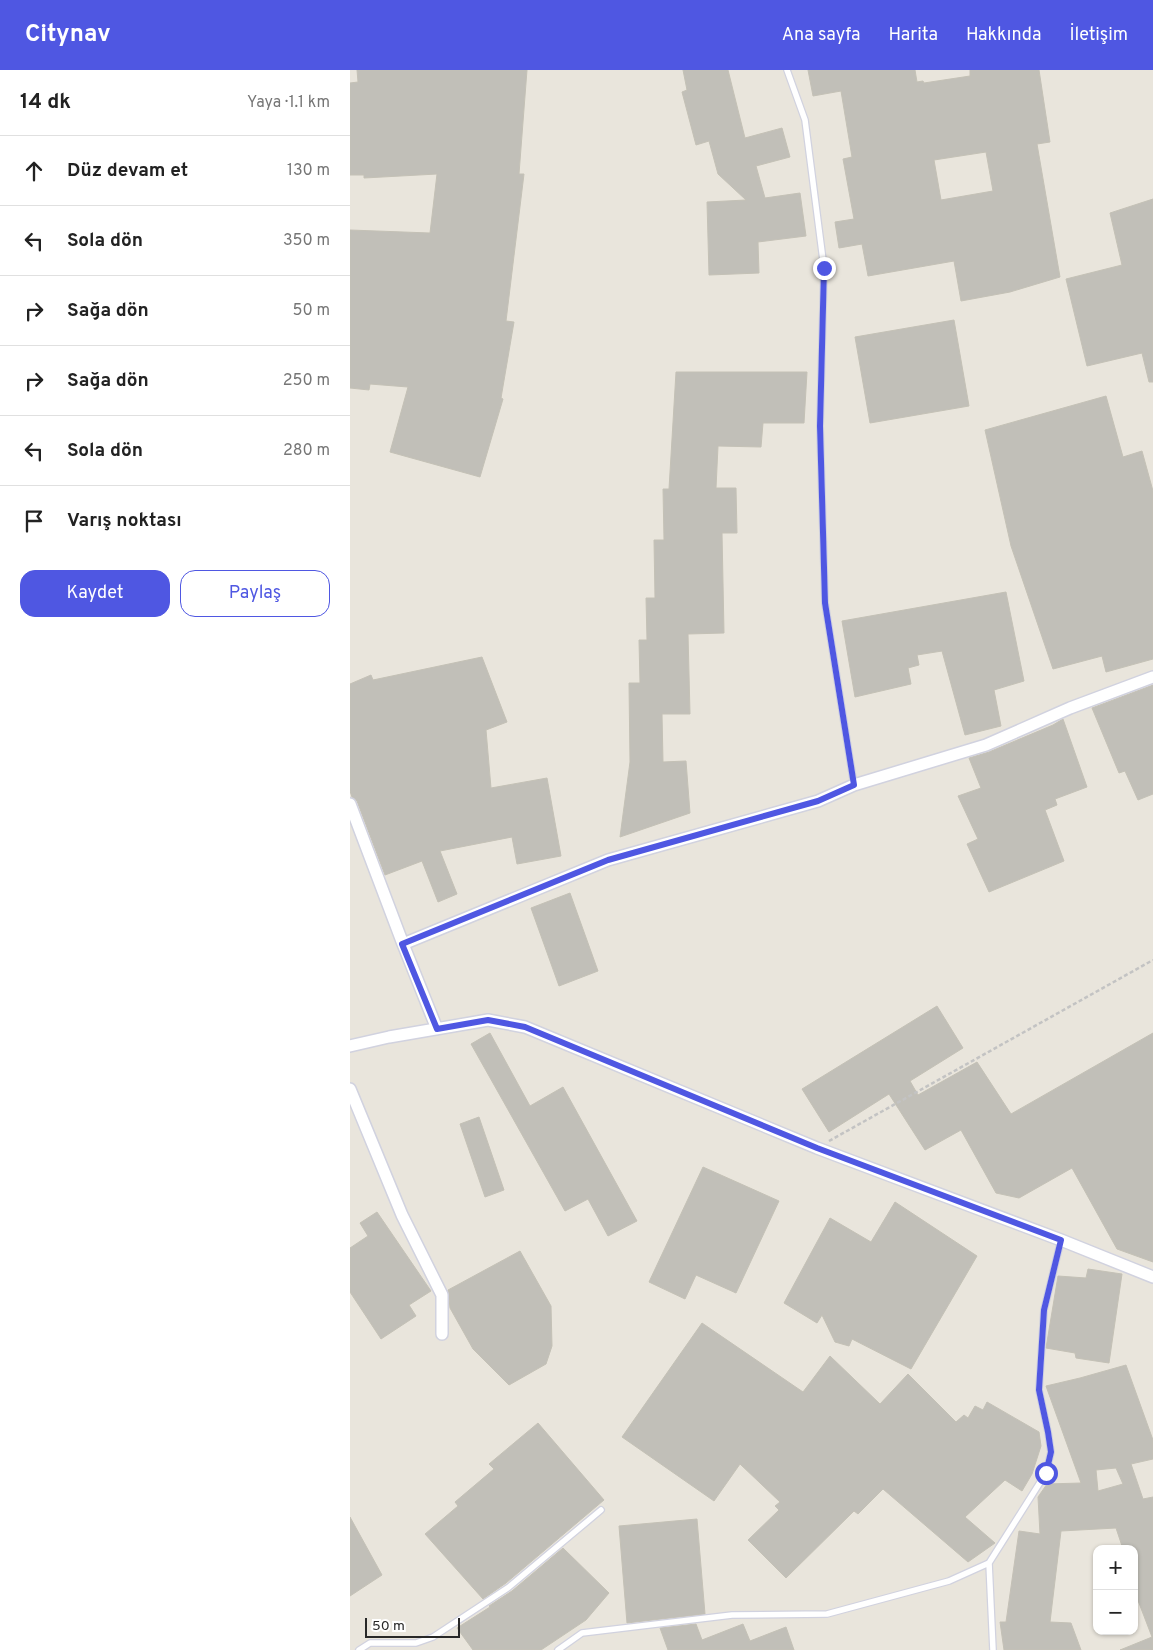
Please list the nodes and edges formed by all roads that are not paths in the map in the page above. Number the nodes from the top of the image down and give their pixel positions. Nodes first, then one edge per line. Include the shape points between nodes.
1 (787, 70) edge
2 (1153, 677) edge
3 (854, 785) junction
4 (350, 804) edge
5 (402, 944) junction
6 (437, 1029) junction
7 (350, 1046) edge
8 (350, 1089) edge
9 (1061, 1240) junction
10 (1153, 1277) edge
11 (442, 1334) dead end
12 (601, 1510) dead end
13 (989, 1563) junction
14 (359, 1650) edge
15 (558, 1650) edge
16 (993, 1650) edge

1 - 3 lane via 806,120 824,268 820,426 825,603
2 - 3 street via 1070,708 986,745
3 - 5 street via 818,801 608,860
4 - 5 street
5 - 6 street
6 - 7 street
6 - 9 street via 488,1020 525,1027 817,1148
8 - 11 street via 402,1215 442,1296
9 - 10 street
9 - 13 lane via 1044,1310 1039,1390 1051,1452 1046,1473
12 - 14 lane via 509,1587 433,1637 416,1642 370,1643
13 - 15 lane via 949,1580 827,1614 732,1615 582,1633
13 - 16 lane

